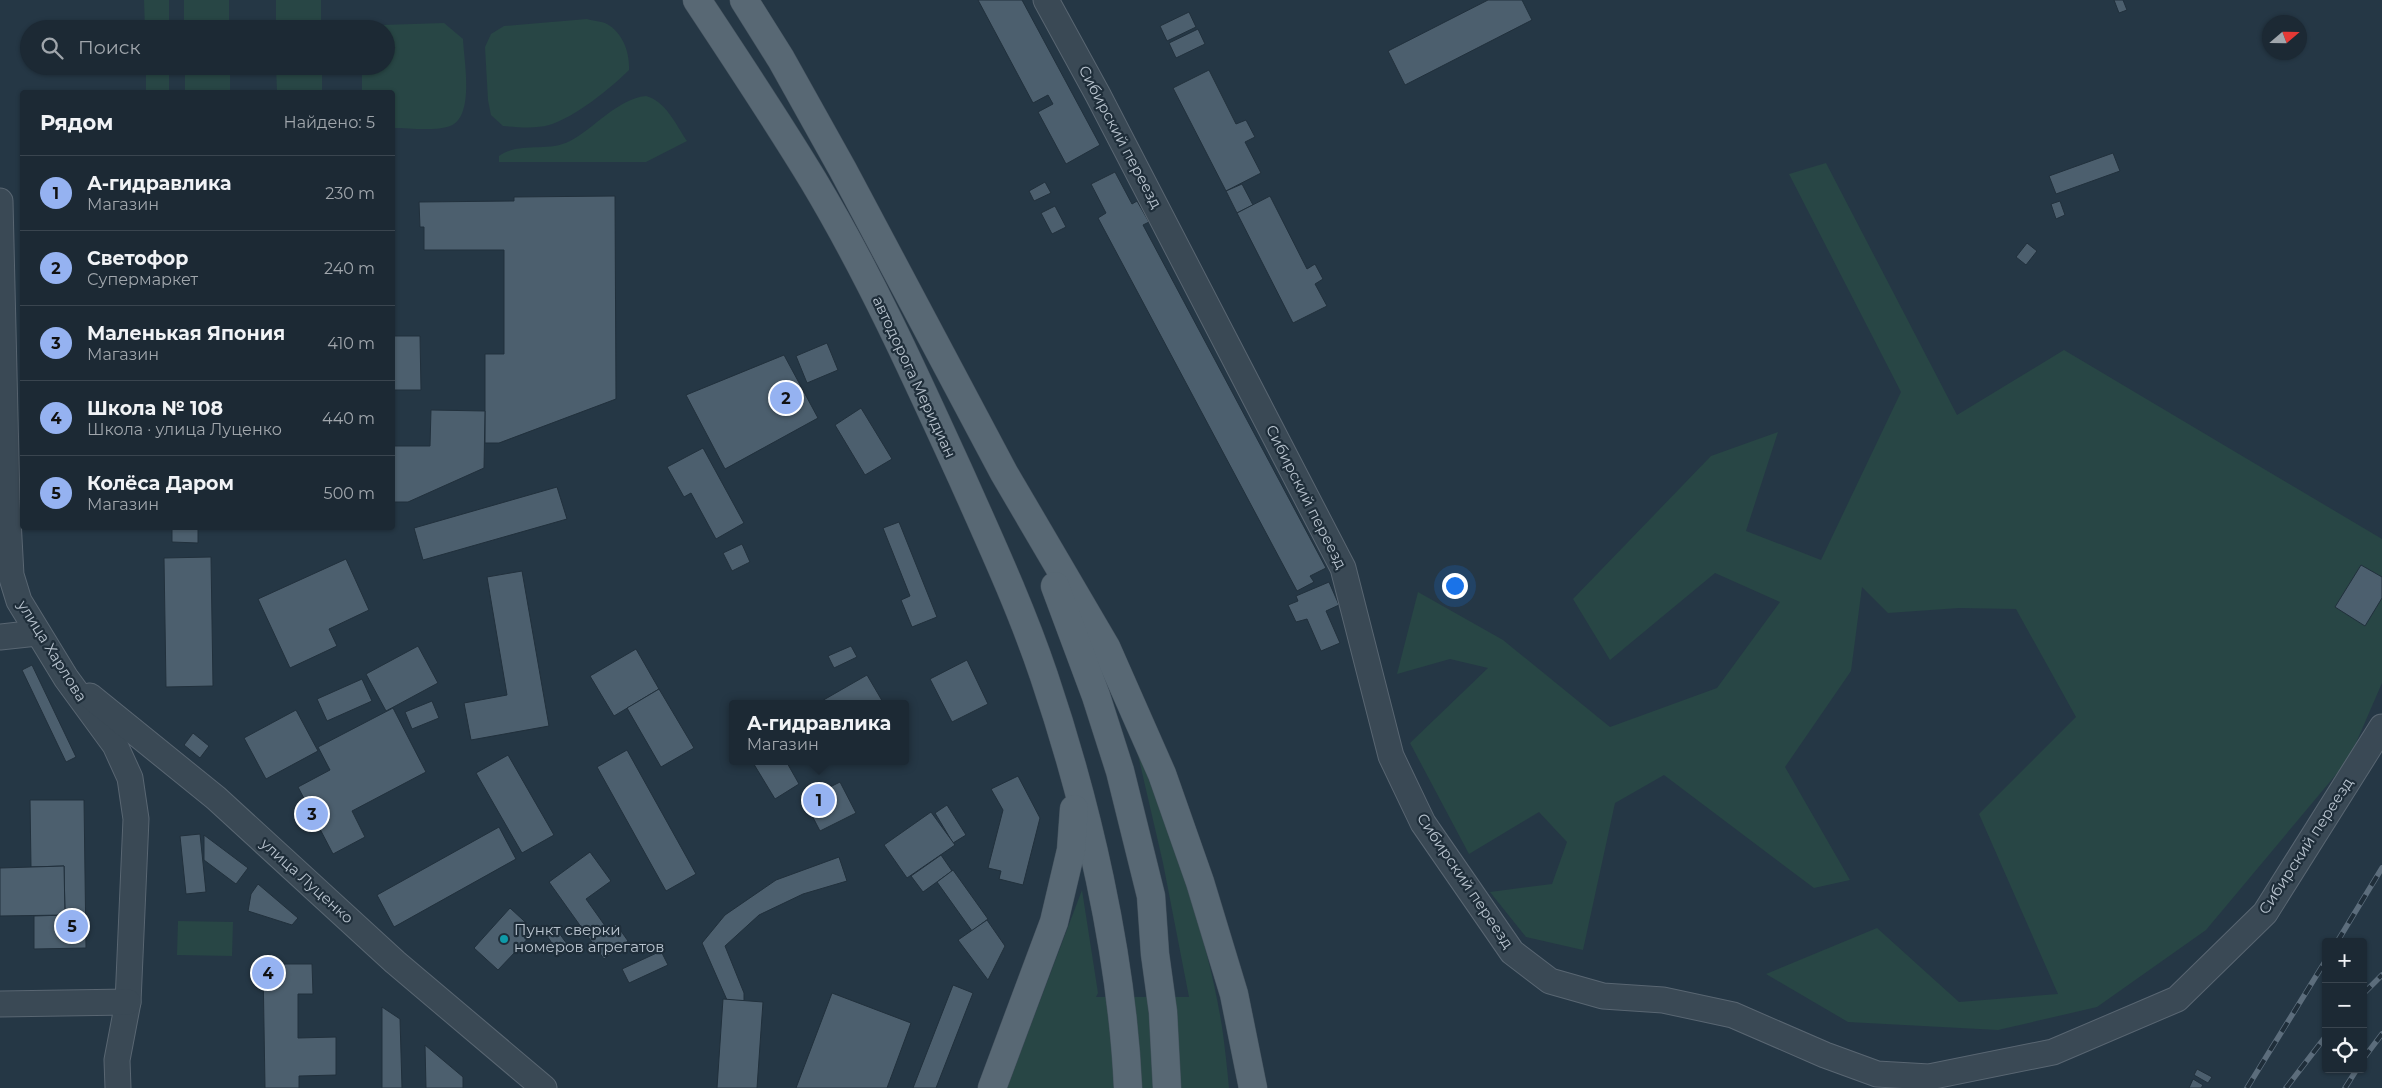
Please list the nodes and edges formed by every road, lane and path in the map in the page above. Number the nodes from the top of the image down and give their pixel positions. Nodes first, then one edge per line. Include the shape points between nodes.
1 (697, 0) edge
2 (744, 0) edge
3 (1046, 0) edge
4 (0, 201) edge
5 (1004, 473) junction
6 (37, 633) junction
7 (0, 637) edge
8 (66, 678) junction
9 (2382, 727) edge
10 (175, 765) junction
11 (130, 778) junction
12 (1076, 780) junction
13 (128, 1002) junction
14 (0, 1004) edge
15 (118, 1088) edge
16 (544, 1088) edge
17 (992, 1088) edge
18 (1128, 1088) edge
19 (1167, 1088) edge
20 (1253, 1088) edge

1 - 12 main road, автодорога Меридиан via 813,181 922,390 1022,619
2 - 5 main road, автодорога Меридиан via 843,170
3 - 9 street, Сибирский переезд via 1343,568 1391,756 1423,823 1512,952 1550,981 1603,996 1663,1000 1733,1016 1877,1074 1929,1077 2053,1052 2176,998 2265,913
4 - 6 street, улица Харлова via 8,545 18,601
5 - 19 main road via 1062,601 1120,771 1151,896
5 - 20 main road via 1106,647 1162,774 1222,951
6 - 7 street
6 - 8 street, улица Харлова
8 - 10 street, улица Луценко
8 - 11 street, улица Харлова via 114,745
10 - 11 street via 155,765
10 - 16 street, улица Луценко via 216,798 395,962
11 - 13 street, улица Харлова via 136,819
12 - 17 main road via 1071,850 1054,922
12 - 18 main road, автодорога Меридиан via 1100,884 1121,1001
13 - 14 street
13 - 15 street, улица Харлова via 118,1060

